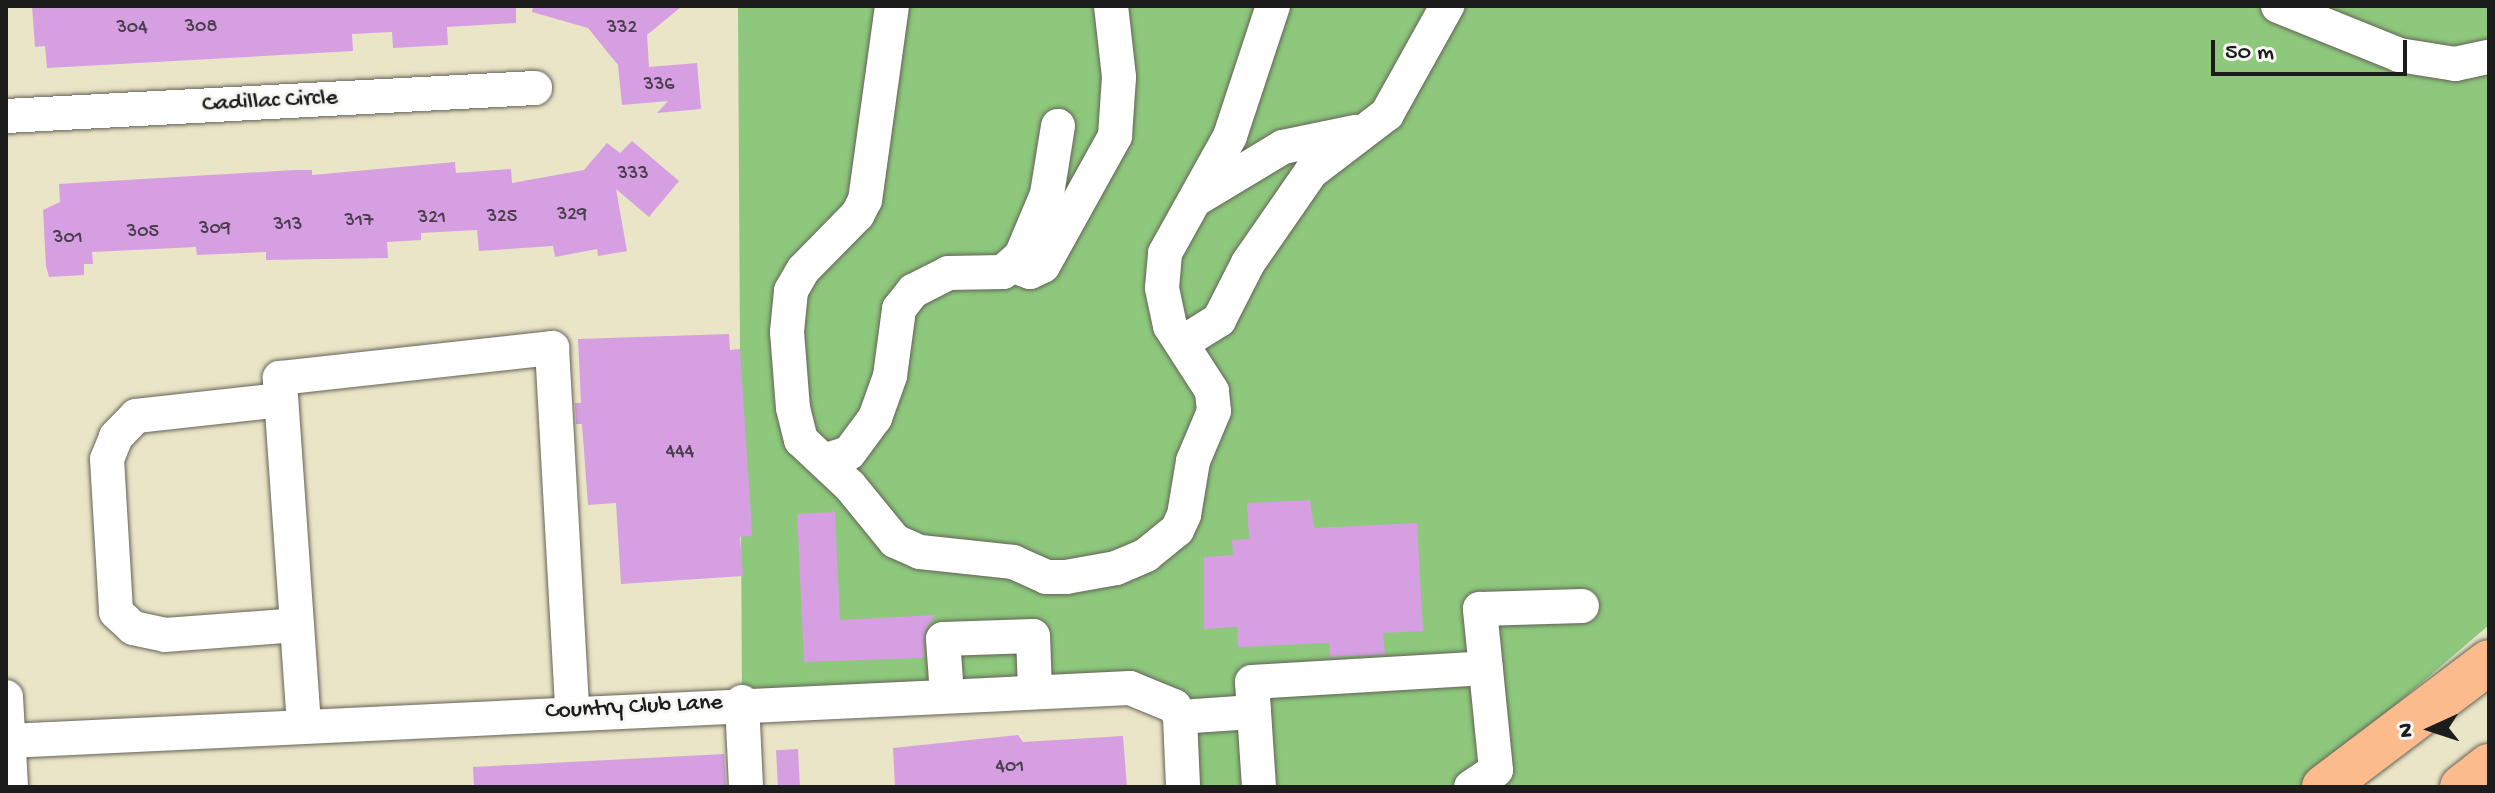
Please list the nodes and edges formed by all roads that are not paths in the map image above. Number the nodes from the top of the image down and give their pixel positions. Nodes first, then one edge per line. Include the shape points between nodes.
1 (892, 6) edge
2 (1111, 6) edge
3 (1273, 6) edge
4 (1447, 6) edge
5 (2278, 6) edge
6 (2489, 57) edge
7 (535, 88) dead end
8 (6, 116) edge
9 (1058, 126) dead end
10 (1366, 130) junction
11 (1200, 197) junction
12 (1013, 266) junction
13 (1182, 343) junction
14 (281, 400) junction
15 (856, 445) junction
16 (824, 461) junction
17 (861, 500) junction
18 (1582, 606) dead end
19 (297, 625) junction
20 (2489, 662) edge
21 (1486, 668) junction
22 (1035, 691) junction
23 (947, 695) junction
24 (6, 697) edge
25 (742, 702) junction
26 (572, 711) junction
27 (1254, 712) junction
28 (1180, 717) junction
29 (304, 725) junction
30 (9, 765) edge
31 (2489, 766) edge
32 (746, 787) edge
33 (1183, 787) edge
34 (1259, 787) edge
35 (1471, 787) edge
36 (2324, 787) edge
37 (2462, 787) edge

1 - 16 street via 865,200 858,214 803,270 788,309 796,421 801,440
2 - 12 street via 1119,77 1115,136 1043,266 1030,272
3 - 11 street via 1230,136
4 - 10 street via 1387,114
5 - 6 street via 2399,55 2455,64
7 - 8 street, Cadillac Circle
9 - 12 street via 1047,194
10 - 11 street via 1283,147
10 - 13 street via 1311,172 1248,263 1219,320
11 - 13 street via 1175,229 1165,253 1164,302
12 - 15 street via 990,274 935,277 904,300 896,319 888,383 875,418
13 - 17 street via 1212,391 1214,411 1193,461 1177,530 1146,555 1095,574 1046,577 1013,562 907,547 884,531
14 - 19 street
14 - 19 street via 136,416 116,437 107,459 116,612 133,628 165,635
14 - 26 street via 280,378 552,348
15 - 16 street via 841,458
15 - 17 street via 853,475
16 - 17 street
18 - 21 street via 1480,609
19 - 29 street
20 - 36 highway
21 - 27 street via 1252,682
21 - 35 street via 1496,770
22 - 23 street, Country Club Lane
22 - 23 street via 1033,636 943,639
22 - 28 street, Country Club Lane via 1130,688 1174,706
23 - 25 street, Country Club Lane
24 - 30 street
25 - 26 street, Country Club Lane
25 - 32 street
26 - 29 street, Country Club Lane
27 - 28 street
27 - 34 street
28 - 33 street
29 - 30 street, Country Club Lane
31 - 37 highway

